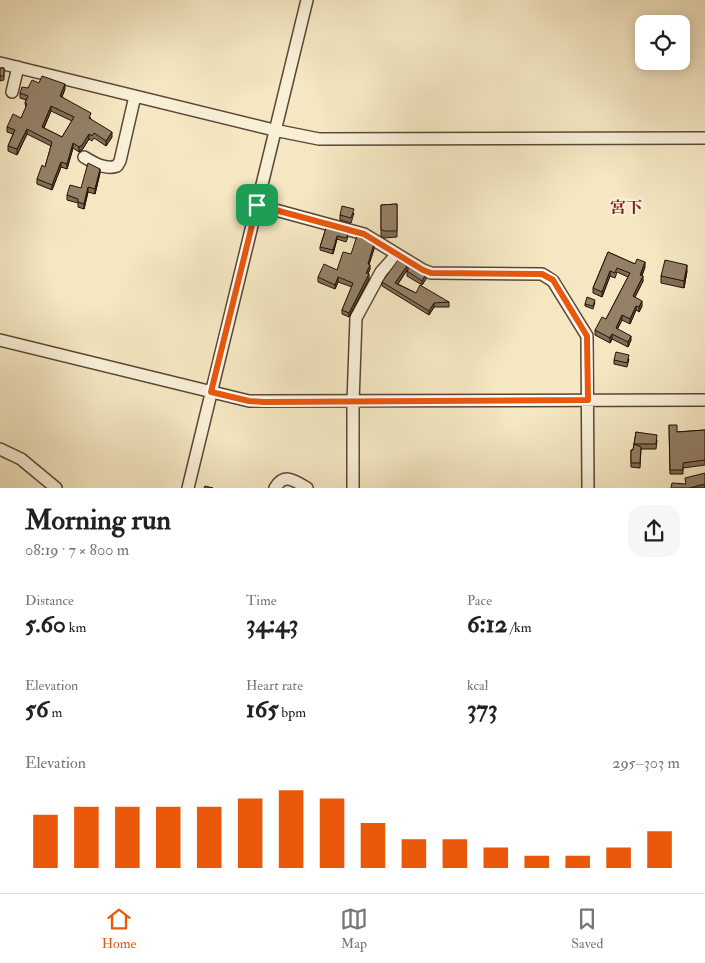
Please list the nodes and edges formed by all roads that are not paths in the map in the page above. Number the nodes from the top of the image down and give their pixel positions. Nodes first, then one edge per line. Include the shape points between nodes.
1 (307, 0) edge
2 (0, 63) edge
3 (18, 67) junction
4 (12, 92) dead end
5 (135, 96) junction
6 (274, 130) junction
7 (705, 138) edge
8 (84, 157) dead end
9 (257, 205) junction
10 (397, 254) junction
11 (0, 340) edge
12 (211, 392) junction
13 (588, 400) junction
14 (705, 400) edge
15 (353, 402) junction
16 (0, 449) edge
17 (56, 488) edge
18 (188, 488) edge
19 (275, 488) edge
20 (308, 488) edge
21 (353, 488) edge
22 (588, 488) edge

1 - 6 street
2 - 3 street
3 - 4 street
3 - 5 street
5 - 6 street
5 - 8 street via 117,166 99,166
6 - 7 street via 319,139
6 - 9 street
9 - 10 street via 364,234
9 - 12 street
10 - 13 street via 431,273 548,276 587,336
10 - 15 street via 381,272 356,318
11 - 12 street
12 - 15 street via 249,401
12 - 18 street
13 - 14 street
13 - 15 street
13 - 22 street
15 - 21 street
16 - 17 street via 21,459
19 - 20 street via 284,479

